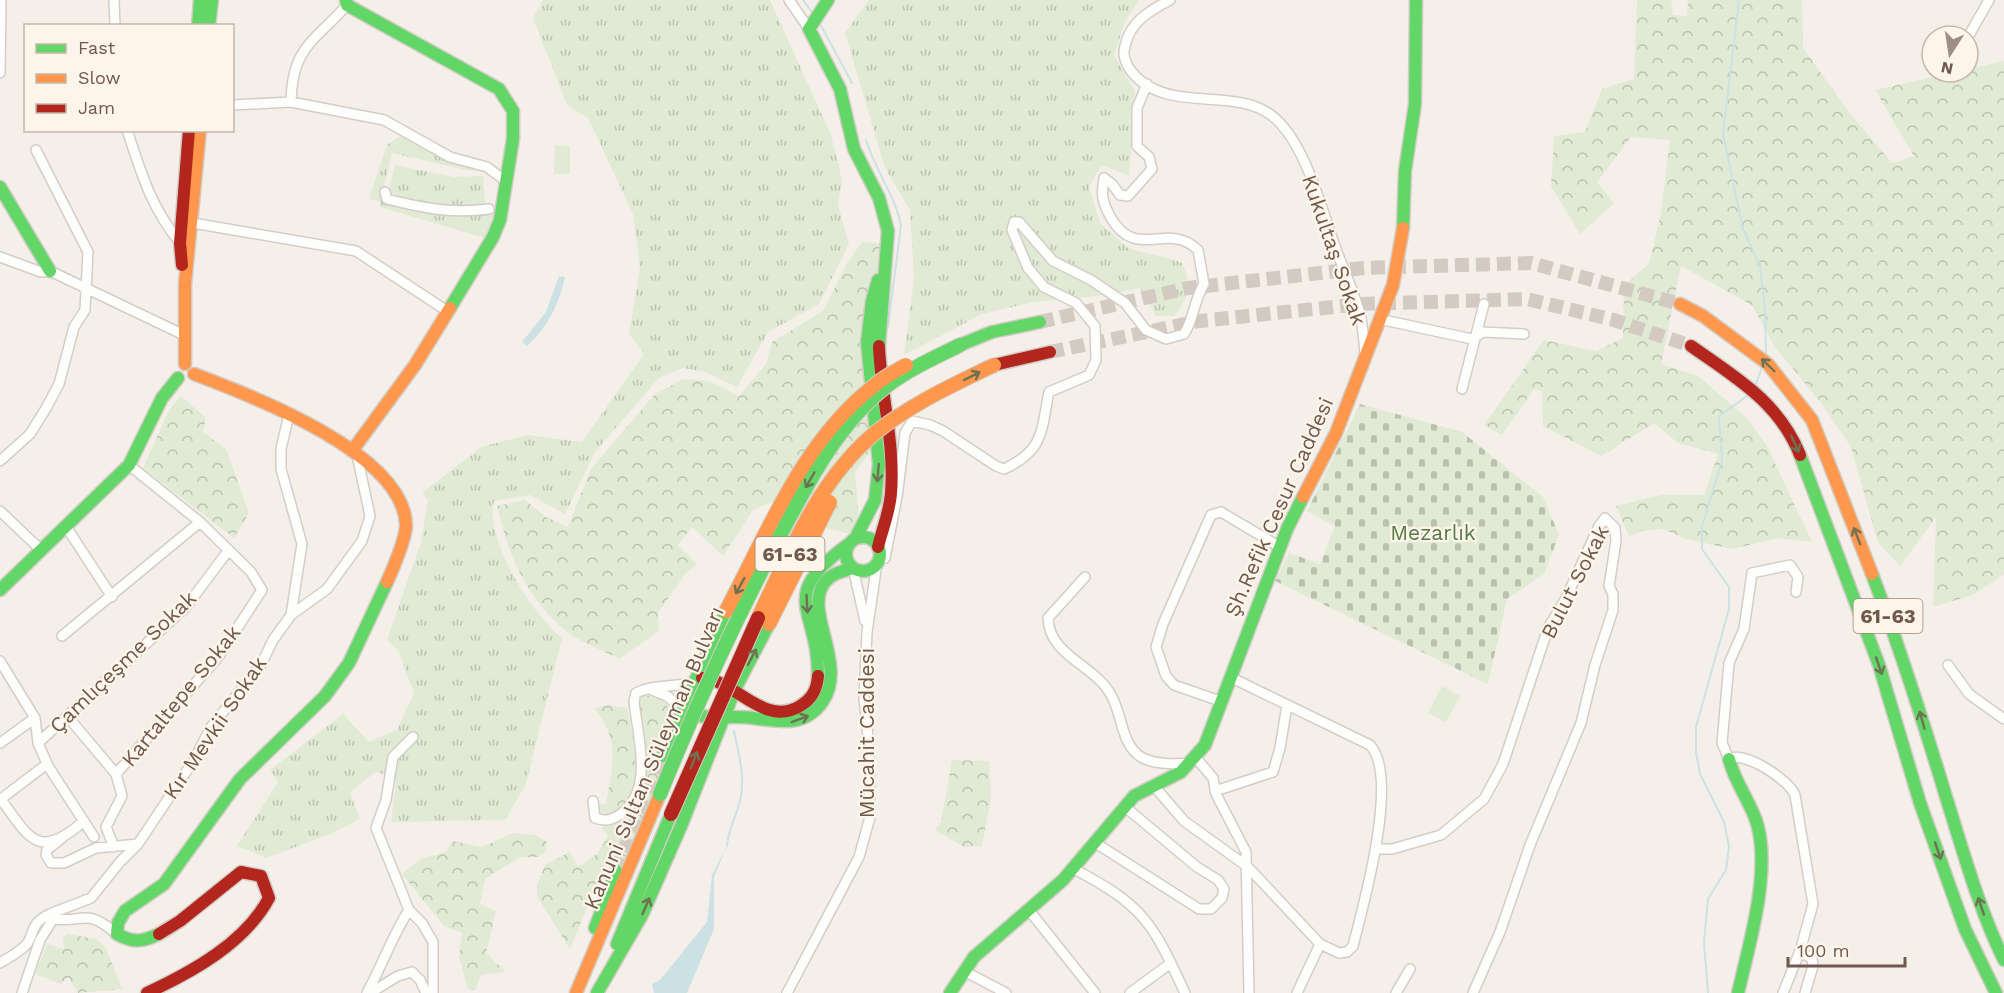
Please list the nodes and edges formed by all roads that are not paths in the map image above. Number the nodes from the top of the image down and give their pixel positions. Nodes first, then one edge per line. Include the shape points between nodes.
1 (1, 0) edge
2 (114, 0) edge
3 (200, 0) edge
4 (212, 0) edge
5 (789, 0) edge
6 (828, 0) edge
7 (1170, 0) edge
8 (1416, 0) edge
9 (1989, 0) edge
10 (346, 3) edge
11 (814, 21) junction
12 (116, 24) edge
13 (198, 24) edge
14 (209, 24) edge
15 (1975, 24) edge
16 (0, 74) edge
17 (1147, 84) junction
18 (291, 102) junction
19 (234, 105) edge
20 (128, 132) edge
21 (189, 132) edge
22 (200, 132) edge
23 (36, 150) dead end
24 (507, 182) junction
25 (0, 187) edge
26 (385, 192) dead end
27 (489, 209) dead end
28 (187, 222) junction
29 (180, 243) junction
30 (888, 250) junction
31 (0, 257) edge
32 (50, 271) junction
33 (185, 284) junction
34 (87, 288) junction
35 (1484, 304) dead end
36 (1680, 304) tunnel mouth
37 (447, 311) junction
38 (1379, 319) junction
39 (1040, 322) tunnel mouth
40 (1524, 334) dead end
41 (184, 335) junction
42 (1476, 336) junction
43 (1691, 346) tunnel mouth
44 (1050, 352) tunnel mouth
45 (1365, 354) junction
46 (934, 358) junction
47 (190, 369) junction
48 (952, 386) junction
49 (1462, 389) dead end
50 (289, 414) junction
51 (354, 453) junction
52 (0, 461) edge
53 (129, 465) junction
54 (0, 511) edge
55 (200, 522) junction
56 (65, 525) junction
57 (852, 541) junction
58 (1280, 547) junction
59 (40, 549) junction
60 (228, 551) junction
61 (878, 556) junction
62 (853, 568) junction
63 (1085, 577) dead end
64 (0, 590) edge
65 (1796, 592) dead end
66 (112, 597) junction
67 (291, 615) junction
68 (867, 632) junction
69 (62, 636) dead end
70 (0, 662) edge
71 (1948, 665) dead end
72 (1230, 677) junction
73 (693, 682) junction
74 (647, 688) junction
75 (735, 689) junction
76 (1220, 701) junction
77 (1287, 705) junction
78 (681, 708) junction
79 (68, 717) junction
80 (35, 718) junction
81 (2004, 719) edge
82 (722, 720) junction
83 (413, 737) dead end
84 (0, 743) edge
85 (38, 743) junction
86 (662, 756) tunnel mouth
87 (1729, 759) junction
88 (1194, 760) junction
89 (47, 764) junction
90 (116, 774) junction
91 (1154, 786) junction
92 (1215, 791) junction
93 (1, 798) edge
94 (593, 801) dead end
95 (1124, 806) junction
96 (84, 821) junction
97 (94, 837) dead end
98 (62, 838) junction
99 (1094, 842) junction
100 (138, 844) junction
101 (114, 847) junction
102 (1376, 849) junction
103 (1248, 867) junction
104 (1072, 868) junction
105 (616, 871) tunnel mouth
106 (1029, 909) junction
107 (409, 910) junction
108 (52, 916) junction
109 (117, 934) junction
110 (1320, 944) junction
111 (1800, 951) junction
112 (2004, 960) edge
113 (0, 963) edge
114 (1171, 963) junction
115 (1410, 969) dead end
116 (964, 971) junction
117 (22, 993) edge
118 (147, 993) edge
119 (369, 993) edge
120 (426, 993) edge
121 (433, 993) edge
122 (575, 993) edge
123 (596, 993) edge
124 (788, 993) edge
125 (950, 993) edge
126 (1006, 993) edge
127 (1095, 993) edge
128 (1130, 993) edge
129 (1185, 993) edge
130 (1250, 993) edge
131 (1297, 993) edge
132 (1396, 993) edge
133 (1473, 993) edge
134 (1738, 993) edge
135 (1783, 993) edge
136 (1805, 993) edge
137 (1996, 993) edge

1 - 16 street
2 - 12 street
3 - 13 street
4 - 14 street
5 - 11 street
6 - 11 street
7 - 17 street, Kukultaş Sokak via 1128,29 1126,65
8 - 38 street, Şh.Refik Cesur Caddesi via 1415,104 1405,171 1402,240 1393,285
9 - 15 street
10 - 18 street via 305,46 296,67
10 - 24 street via 499,89 513,111
11 - 30 street via 840,90 859,164 879,198 888,231
17 - 45 street, Kukultaş Sokak via 1161,92 1188,98 1248,105 1271,114 1286,131 1314,180 1361,318
17 - 61 street, Mücahit Caddesi via 1137,108 1137,146 1149,157 1152,169 1128,196 1120,195 1104,178 1101,200 1124,236 1134,240 1182,239 1198,250 1204,284 1184,334 1166,339 1146,330 1125,303 1053,261 1023,226 1014,222 1012,230 1028,268 1044,287 1076,303 1095,326 1096,360 1089,375 1049,392 1046,422 1034,448 1004,469 930,425 912,420 905,434 885,558
18 - 19 street
18 - 24 street via 384,120 450,157 487,167
20 - 29 street via 149,198
21 - 28 street
22 - 28 street
23 - 34 street via 85,241
24 - 37 street via 493,237
25 - 32 street
26 - 27 street via 387,199 422,208 461,213
28 - 29 street
28 - 33 street
28 - 37 street via 356,251
29 - 33 street
30 -> 57 street via 872,301 867,342 879,465 875,500
30 - 61 street via 879,334 891,449 891,495
31 - 32 street via 41,272
32 - 34 street
33 - 41 street
34 - 41 street
34 - 52 street via 85,310 74,327 59,384 30,434
35 - 42 street
112 -> 36 street, 61-63 via 1971,878 1901,650 1812,420 1768,364 1703,316
37 - 51 street
38 - 42 street via 1472,339
38 - 45 street, Şh.Refik Cesur Caddesi
39 - 46 street, Kanuni Sultan Süleyman Bulvarı / 61-63, bridge via 992,332
40 - 42 street via 1483,332
41 - 47 street
42 - 49 street
43 -> 137 street, 61-63 via 1759,393 1794,440 1879,665 1920,803 1965,929
48 -> 44 street, Kanuni Sultan Süleyman Bulvarı / 61-63, bridge via 994,365
45 - 58 street, Şh.Refik Cesur Caddesi via 1336,434
46 -> 73 street, 61-63, bridge via 887,374 848,411 810,457 726,611
46 -> 122 street, Kanuni Sultan Süleyman Bulvarı / 61-63, bridge via 876,395 825,454 732,625
47 - 50 street
47 - 53 street via 187,381 178,378 162,398
75 -> 48 street, 61-63, bridge via 842,480 909,415
123 -> 48 street, Kanuni Sultan Süleyman Bulvarı / 61-63, bridge via 741,650 801,533 835,478 860,447 910,407
50 - 51 street via 312,424
50 - 67 street via 281,469 302,544
51 - 67 street, Kır Mevkii Sokak via 370,516 368,527 327,589
51 - 109 street via 391,484 402,504 406,527 390,575 349,663 325,696 240,779 164,884 125,911
53 - 55 street, Kartaltepe Sokak
53 - 56 street
54 - 59 street
55 - 60 street, Kartaltepe Sokak
55 - 66 street
56 - 59 street
56 - 66 street
57 - 61 street via 866,537
57 - 62 street via 846,559
57 -> 75 street via 828,558 805,597 819,669 811,697 787,712 770,711 744,699
58 - 72 street, Şh.Refik Cesur Caddesi
58 - 76 street via 1221,512 1211,515 1163,624 1156,647 1166,676 1174,685
59 - 64 street
60 - 79 street, Çamlıçeşme Sokak via 186,607
60 - 90 street, Kartaltepe Sokak via 262,590 219,656
61 - 62 street via 869,570
61 - 68 street, Mücahit Caddesi
62 - 68 street
82 -> 62 street via 750,717 790,723 805,718 822,704 832,681 832,664 818,601 828,576
63 - 88 street via 1048,618 1054,640 1111,694 1133,750 1142,758 1160,763
65 - 87 street via 1798,577 1790,565 1752,573 1744,629 1729,663 1722,743
66 - 69 street
67 - 100 street, Kır Mevkii Sokak via 261,665 211,727 194,760
68 - 124 street, Mücahit Caddesi via 864,698 870,817 859,856
70 - 80 street
71 - 81 street via 1969,694
72 - 76 street, Şh.Refik Cesur Caddesi
72 - 77 street
73 - 74 street via 678,687
73 - 75 street via 704,677
73 - 78 street, 61-63
74 - 78 street via 667,696
74 - 94 street via 636,693 634,701 642,757 636,797 625,812 602,821 595,818
75 - 82 street, 61-63
76 - 88 street, Şh.Refik Cesur Caddesi via 1205,745
77 - 92 street via 1272,772
77 - 102 street via 1375,750 1382,823
78 - 82 street via 699,718
78 - 86 street, 61-63
79 - 85 street, Çamlıçeşme Sokak
79 - 90 street
80 - 84 street
80 - 85 street
123 -> 82 street, 61-63 via 642,915
83 - 107 street via 393,757 386,800 376,828
85 - 89 street
87 - 111 street via 1743,756 1791,785 1795,795 1813,904
87 - 134 street via 1757,826 1761,850 1750,939
88 - 91 street, Şh.Refik Cesur Caddesi via 1182,772
88 - 92 street via 1213,778
89 - 93 street
89 - 96 street
90 - 101 street via 122,795 106,827
91 - 95 street, Şh.Refik Cesur Caddesi
91 - 103 street via 1184,821
92 - 103 street via 1241,840
93 - 98 street via 30,839
95 - 99 street, Şh.Refik Cesur Caddesi
95 - 99 street via 1218,880 1224,889 1222,898 1211,909 1199,909
96 - 97 street
96 - 98 street
98 - 101 street via 47,850 51,863 64,863 96,848
99 - 104 street, Şh.Refik Cesur Caddesi
100 - 101 street
100 - 108 street, Kır Mevkii Sokak via 91,898
102 - 110 street via 1353,946 1339,953
102 - 133 street, Bulut Sokak via 1392,849 1441,835 1484,799 1506,754 1548,628 1599,526 1605,518 1611,521 1616,541 1609,586 1613,610 1581,723
103 - 110 street
103 - 130 street
104 - 106 street, Şh.Refik Cesur Caddesi
104 - 114 street via 1137,908 1151,924
105 - 122 street, 61-63
106 - 116 street, Şh.Refik Cesur Caddesi via 974,957
106 - 127 street
107 - 119 street via 394,932
107 - 121 street via 433,942
108 - 109 street via 88,916
108 - 113 street, Kır Mevkii Sokak via 43,917 31,929 27,945
108 - 117 street
109 - 118 street via 134,942 163,934 228,878 242,872 261,876 267,886 266,909 257,919 216,953
110 - 131 street
111 - 135 street
111 - 136 street via 1812,959 1813,966
114 - 128 street
114 - 129 street
115 - 132 street
116 - 125 street, Şh.Refik Cesur Caddesi
116 - 126 street
119 - 120 street via 412,972

